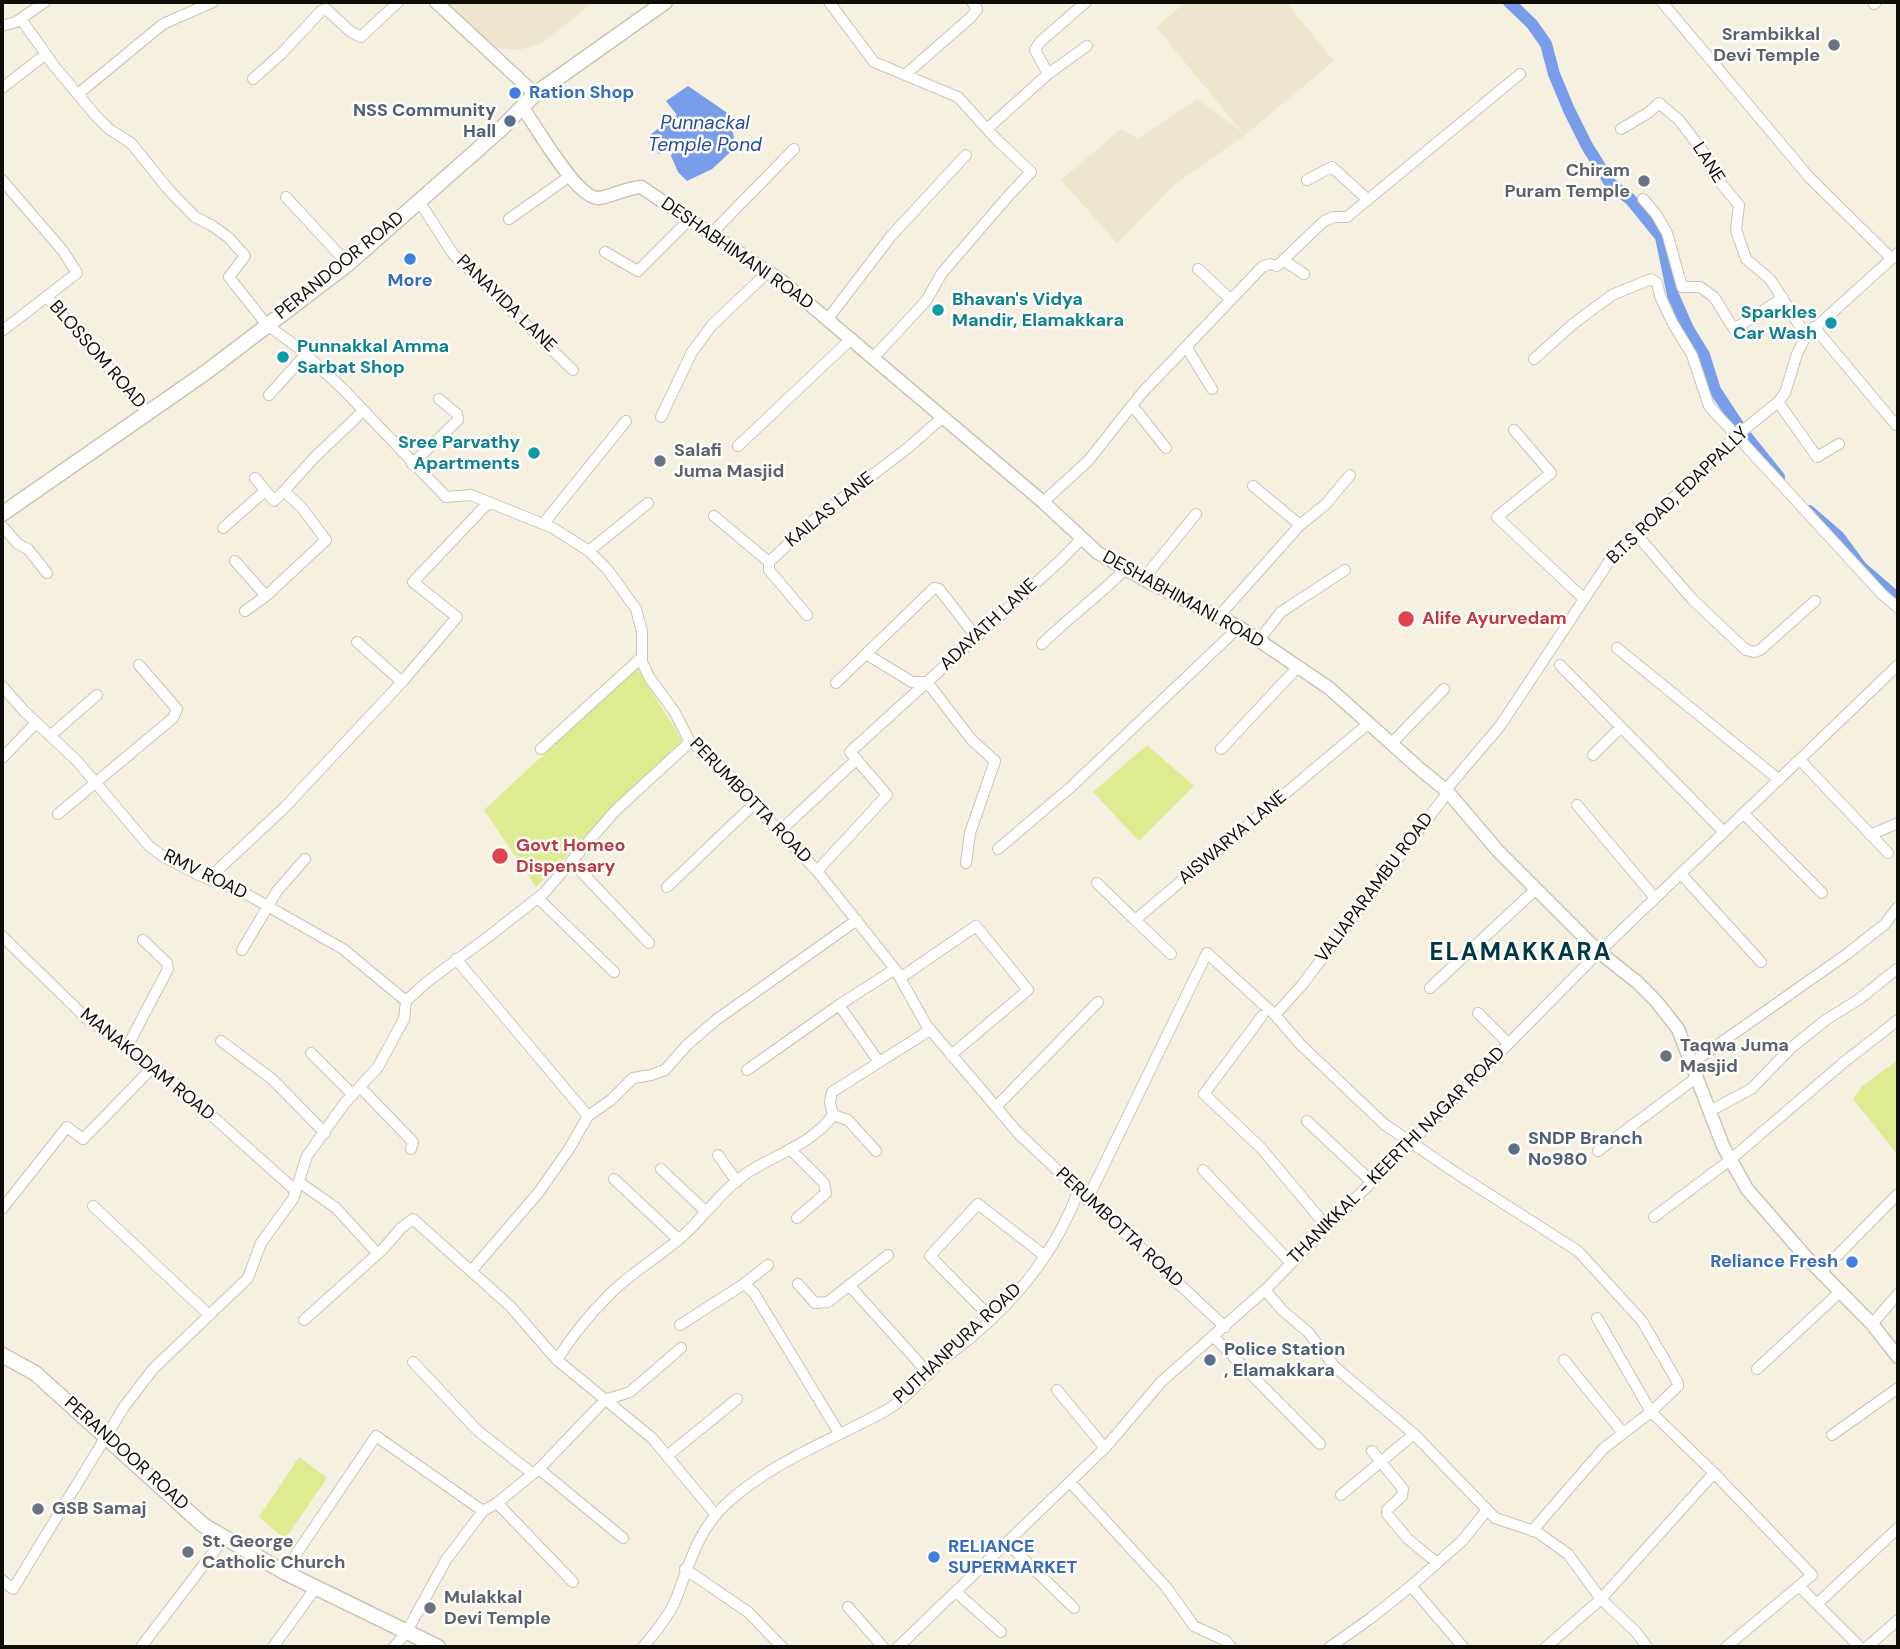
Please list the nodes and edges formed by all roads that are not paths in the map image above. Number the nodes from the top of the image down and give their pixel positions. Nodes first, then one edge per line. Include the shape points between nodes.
1 (45, 2) edge
2 (213, 2) edge
3 (398, 2) edge
4 (436, 2) edge
5 (665, 2) edge
6 (829, 2) edge
7 (974, 2) edge
8 (1086, 2) edge
9 (1662, 2) edge
10 (21, 19) junction
11 (2, 26) edge
12 (1087, 46) dead end
13 (46, 54) junction
14 (1048, 74) junction
15 (1520, 74) dead end
16 (905, 75) junction
17 (253, 79) dead end
18 (2, 88) edge
19 (78, 94) junction
20 (535, 94) junction
21 (522, 107) junction
22 (987, 129) junction
23 (1621, 129) dead end
24 (794, 149) dead end
25 (966, 155) dead end
26 (570, 176) junction
27 (1307, 180) dead end
28 (3, 185) edge
29 (286, 197) dead end
30 (1643, 199) dead end
31 (1368, 200) junction
32 (419, 201) junction
33 (509, 219) dead end
34 (690, 219) junction
35 (711, 234) junction
36 (605, 252) dead end
37 (1895, 256) edge
38 (1283, 260) junction
39 (348, 264) junction
40 (1198, 269) dead end
41 (768, 272) junction
42 (1304, 274) dead end
43 (47, 297) junction
44 (1783, 298) junction
45 (1231, 300) junction
46 (827, 320) junction
47 (267, 325) junction
48 (1814, 327) junction
49 (2, 331) edge
50 (1806, 336) junction
51 (851, 340) junction
52 (1187, 348) junction
53 (306, 354) junction
54 (873, 358) junction
55 (1534, 359) dead end
56 (573, 370) dead end
57 (1212, 389) dead end
58 (269, 395) dead end
59 (439, 399) dead end
60 (1777, 402) junction
61 (1132, 405) junction
62 (363, 411) junction
63 (148, 413) junction
64 (661, 417) dead end
65 (943, 417) junction
66 (626, 421) dead end
67 (1896, 425) dead end
68 (1514, 430) dead end
69 (1735, 437) junction
70 (1839, 444) dead end
71 (738, 446) dead end
72 (1166, 448) dead end
73 (412, 464) junction
74 (1350, 475) dead end
75 (255, 478) dead end
76 (1253, 486) dead end
77 (265, 491) junction
78 (284, 491) junction
79 (489, 502) junction
80 (1044, 502) junction
81 (648, 503) dead end
82 (2, 514) edge
83 (1196, 514) dead end
84 (713, 516) dead end
85 (544, 524) junction
86 (1300, 525) junction
87 (2, 526) edge
88 (223, 528) dead end
89 (1636, 534) junction
90 (1082, 538) junction
91 (589, 551) junction
92 (235, 561) dead end
93 (769, 562) junction
94 (1125, 569) junction
95 (1345, 570) dead end
96 (47, 573) dead end
97 (1143, 579) junction
98 (266, 596) junction
99 (1583, 598) junction
100 (1815, 601) dead end
101 (1898, 608) edge
102 (245, 611) dead end
103 (807, 615) dead end
104 (1219, 616) junction
105 (1239, 627) junction
106 (977, 638) junction
107 (1259, 640) junction
108 (357, 642) dead end
109 (1042, 644) dead end
110 (1617, 648) dead end
111 (866, 654) junction
112 (642, 657) junction
113 (1560, 664) dead end
114 (139, 665) dead end
115 (1898, 665) edge
116 (1298, 667) junction
117 (402, 682) junction
118 (927, 682) junction
119 (836, 683) dead end
120 (2, 686) edge
121 (1444, 689) dead end
122 (97, 695) dead end
123 (36, 723) junction
124 (1369, 723) junction
125 (1621, 727) junction
126 (50, 736) junction
127 (690, 741) junction
128 (1391, 744) junction
129 (541, 749) dead end
130 (1221, 749) dead end
131 (1593, 755) dead end
132 (2, 758) edge
133 (857, 759) junction
134 (1800, 760) junction
135 (1779, 780) junction
136 (96, 784) junction
137 (1448, 792) junction
138 (755, 803) junction
139 (1577, 805) dead end
140 (58, 814) dead end
141 (1744, 814) junction
142 (1898, 822) edge
143 (780, 831) junction
144 (1724, 832) junction
145 (1870, 835) junction
146 (998, 849) dead end
147 (1888, 853) dead end
148 (305, 859) dead end
149 (572, 862) junction
150 (966, 863) dead end
151 (817, 871) junction
152 (1681, 874) junction
153 (208, 879) junction
154 (1097, 883) dead end
155 (667, 887) dead end
156 (1536, 889) junction
157 (1822, 893) dead end
158 (538, 898) junction
159 (1655, 898) junction
160 (268, 907) junction
161 (1898, 907) edge
162 (857, 920) junction
163 (1136, 920) junction
164 (2, 936) edge
165 (142, 940) dead end
166 (649, 943) dead end
167 (242, 950) dead end
168 (1599, 952) junction
169 (1171, 954) dead end
170 (456, 959) junction
171 (1761, 962) dead end
172 (1897, 969) edge
173 (614, 972) dead end
174 (897, 973) junction
175 (1430, 988) dead end
176 (406, 1001) junction
177 (1098, 1002) dead end
178 (839, 1005) junction
179 (1478, 1013) dead end
180 (1275, 1015) junction
181 (1262, 1016) dead end
182 (1898, 1020) edge
183 (930, 1030) junction
184 (221, 1041) dead end
185 (1508, 1043) junction
186 (127, 1048) junction
187 (311, 1053) dead end
188 (951, 1055) junction
189 (879, 1062) junction
190 (1692, 1063) junction
191 (153, 1067) junction
192 (747, 1070) dead end
193 (1697, 1077) junction
194 (357, 1091) junction
195 (996, 1107) junction
196 (1710, 1111) junction
197 (833, 1115) junction
198 (588, 1116) junction
199 (1307, 1121) dead end
200 (325, 1133) junction
201 (1411, 1142) junction
202 (411, 1149) dead end
203 (790, 1149) junction
204 (876, 1151) dead end
205 (1598, 1151) dead end
206 (718, 1155) dead end
207 (1730, 1160) junction
208 (661, 1169) dead end
209 (1203, 1170) dead end
210 (614, 1178) dead end
211 (737, 1182) junction
212 (1372, 1182) junction
213 (298, 1186) junction
214 (1079, 1189) junction
215 (1898, 1194) edge
216 (1087, 1200) junction
217 (93, 1206) dead end
218 (2, 1209) edge
219 (705, 1211) junction
220 (1654, 1217) dead end
221 (797, 1218) dead end
222 (1327, 1227) junction
223 (678, 1240) junction
224 (377, 1253) junction
225 (887, 1255) dead end
226 (1045, 1256) junction
227 (1292, 1263) junction
228 (768, 1265) dead end
229 (472, 1270) junction
230 (1822, 1271) junction
231 (744, 1284) junction
232 (798, 1284) dead end
233 (849, 1285) junction
234 (1265, 1290) junction
235 (1841, 1291) junction
236 (1898, 1294) edge
237 (208, 1314) junction
238 (1597, 1318) dead end
239 (992, 1319) junction
240 (304, 1320) dead end
241 (1872, 1324) junction
242 (680, 1325) dead end
243 (1225, 1326) junction
244 (1214, 1337) junction
245 (681, 1348) dead end
246 (2, 1355) edge
247 (1898, 1357) edge
248 (557, 1360) junction
249 (1564, 1360) dead end
250 (413, 1362) dead end
251 (1757, 1369) dead end
252 (929, 1374) junction
253 (1898, 1388) edge
254 (1057, 1390) dead end
255 (737, 1399) dead end
256 (605, 1400) junction
257 (1651, 1412) junction
258 (839, 1433) junction
259 (1623, 1433) junction
260 (1414, 1434) junction
261 (1832, 1435) dead end
262 (106, 1436) junction
263 (1320, 1444) dead end
264 (1105, 1448) junction
265 (1372, 1451) dead end
266 (667, 1456) junction
267 (1380, 1462) junction
268 (536, 1471) junction
269 (1714, 1473) junction
270 (1070, 1482) junction
271 (1341, 1495) dead end
272 (497, 1503) junction
273 (1487, 1510) junction
274 (483, 1511) junction
275 (716, 1515) junction
276 (1898, 1528) edge
277 (1532, 1531) junction
278 (225, 1537) junction
279 (623, 1538) dead end
280 (1007, 1543) junction
281 (1437, 1563) junction
282 (685, 1569) junction
283 (284, 1572) junction
284 (2, 1580) edge
285 (573, 1583) dead end
286 (1411, 1586) junction
287 (1799, 1586) junction
288 (317, 1587) junction
289 (956, 1592) junction
290 (1601, 1598) junction
291 (1817, 1604) junction
292 (848, 1608) dead end
293 (1073, 1608) dead end
294 (1898, 1620) edge
295 (1001, 1632) dead end
296 (406, 1633) junction
297 (141, 1647) edge
298 (273, 1647) edge
299 (394, 1647) edge
300 (438, 1647) edge
301 (643, 1647) edge
302 (782, 1647) edge
303 (883, 1647) edge
304 (898, 1647) edge
305 (1231, 1647) edge
306 (1330, 1647) edge
307 (1463, 1647) edge
308 (1546, 1647) edge
309 (1647, 1647) edge
310 (1726, 1647) edge
311 (1860, 1647) edge
312 (1867, 1647) edge

1 - 10 street
2 - 19 street via 163,24
3 - 17 street via 361,37 333,13 321,11
4 - 20 street
5 - 20 main road, PERANDOOR ROAD
6 - 16 street via 874,62
7 - 16 street via 977,9 971,17
8 - 14 street via 1035,50
9 - 37 street via 1809,177
10 - 11 street
10 - 13 street
12 - 14 street
13 - 18 street
13 - 19 street
14 - 22 street
15 - 31 street
16 - 22 street via 958,97
19 - 47 street, PERUMBOTTA ROAD via 109,129 131,143 195,217 228,237 245,256 229,277
20 - 21 main road, PERANDOOR ROAD
21 - 26 street, DESHABHIMANI ROAD
21 - 32 main road, PERANDOOR ROAD
22 - 54 street via 1031,172
23 - 44 street, LANE via 1659,103 1679,120 1739,205 1736,230 1746,259 1770,279
24 - 35 street
25 - 46 street via 891,236
26 - 33 street
26 - 34 street, DESHABHIMANI ROAD via 598,199 641,187
27 - 31 street via 1332,167
28 - 43 street via 77,273
29 - 39 street
30 - 44 street via 1667,233 1682,287 1700,287 1714,297 1734,329
31 - 38 street via 1347,217 1324,221
32 - 39 main road, PERANDOOR ROAD
32 - 56 street, PANAYIDA LANE via 453,254
34 - 35 street, DESHABHIMANI ROAD
34 - 36 street via 638,271
35 - 41 street, DESHABHIMANI ROAD
37 - 48 street, B.T.S ROAD, EDAPPALLY
38 - 42 street
38 - 45 street via 1277,266 1262,267
39 - 47 main road, PERANDOOR ROAD
40 - 45 street
41 - 46 street, DESHABHIMANI ROAD
41 - 64 street via 692,352
43 - 49 street
43 - 63 street, BLOSSOM ROAD
44 - 50 street, LANE
45 - 52 street
46 - 51 street, DESHABHIMANI ROAD
47 - 53 street, PERUMBOTTA ROAD
47 - 63 main road, PERANDOOR ROAD
48 - 50 street, B.T.S ROAD, EDAPPALLY
48 - 67 street
50 - 60 street, B.T.S ROAD, EDAPPALLY via 1785,393
51 - 54 street, DESHABHIMANI ROAD
51 - 71 street
52 - 57 street
52 - 61 street
53 - 58 street
53 - 62 street, PERUMBOTTA ROAD
54 - 65 street, DESHABHIMANI ROAD
55 - 69 street via 1612,295 1651,279 1692,355 1709,406
59 - 73 street via 458,420
60 - 69 street, B.T.S ROAD, EDAPPALLY
60 - 70 street via 1816,457
61 - 72 street
61 - 80 street via 1088,461
62 - 73 street, PERUMBOTTA ROAD
62 - 78 street
63 - 82 main road, PERANDOOR ROAD
65 - 80 street, DESHABHIMANI ROAD
65 - 93 street, KAILAS LANE via 815,519
66 - 85 street
68 - 99 street via 1551,473 1497,517
69 - 89 street, B.T.S ROAD, EDAPPALLY
69 - 101 street
73 - 79 street, PERUMBOTTA ROAD via 446,497 471,495
74 - 86 street via 1326,504
75 - 77 street
76 - 86 street
77 - 78 street via 274,501
77 - 88 street
78 - 98 street via 326,540
79 - 85 street, PERUMBOTTA ROAD
79 - 117 street via 413,582 457,617
80 - 90 street, DESHABHIMANI ROAD
81 - 91 street
83 - 97 street
84 - 93 street
85 - 91 street, PERUMBOTTA ROAD
86 - 104 street
87 - 96 street
89 - 99 street, B.T.S ROAD, EDAPPALLY
89 - 100 street via 1693,600 1750,651 1760,650
90 - 94 street, DESHABHIMANI ROAD via 1098,554
90 - 106 street, ADAYATH LANE
91 - 112 street, PERUMBOTTA ROAD via 636,609
92 - 98 street
93 - 103 street via 769,570
94 - 97 street, DESHABHIMANI ROAD
94 - 109 street
95 - 107 street via 1281,612
97 - 104 street, DESHABHIMANI ROAD
98 - 102 street
99 - 137 street, B.T.S ROAD, EDAPPALLY via 1500,726
104 - 105 street, DESHABHIMANI ROAD
105 - 107 street, DESHABHIMANI ROAD
105 - 146 street via 1072,786
106 - 111 street via 939,589 934,589
106 - 118 street, ADAYATH LANE
107 - 116 street, DESHABHIMANI ROAD
108 - 117 street
110 - 135 street
111 - 118 street via 912,682
111 - 119 street
112 - 127 street, PERUMBOTTA ROAD via 649,677
112 - 129 street
113 - 125 street
114 - 136 street via 177,709 173,718
115 - 134 street, THANIKKAL - KEERTHI NAGAR ROAD
116 - 124 street, DESHABHIMANI ROAD
116 - 130 street
117 - 153 street via 284,808
118 - 133 street via 850,752
118 - 150 street, ADAYATH LANE via 995,761 970,833
120 - 123 street, RMV ROAD
121 - 128 street
122 - 126 street
123 - 126 street, RMV ROAD
123 - 132 street
124 - 128 street, DESHABHIMANI ROAD
124 - 163 street, AISWARYA LANE
125 - 131 street
125 - 144 street
126 - 136 street, RMV ROAD
127 - 138 street, PERUMBOTTA ROAD
127 - 149 street via 615,811
128 - 137 street, DESHABHIMANI ROAD
133 - 143 street
133 - 151 street via 887,795
134 - 135 street, THANIKKAL - KEERTHI NAGAR ROAD
134 - 145 street
135 - 141 street, THANIKKAL - KEERTHI NAGAR ROAD
136 - 140 street
136 - 153 street, RMV ROAD via 149,846
137 - 156 street, DESHABHIMANI ROAD
137 - 180 street, VALIAPARAMBU ROAD
138 - 143 street, PERUMBOTTA ROAD
138 - 155 street
139 - 159 street
141 - 144 street, THANIKKAL - KEERTHI NAGAR ROAD
141 - 157 street
142 - 145 street
143 - 151 street, PERUMBOTTA ROAD
144 - 152 street, THANIKKAL - KEERTHI NAGAR ROAD
145 - 147 street
148 - 160 street
149 - 158 street
149 - 166 street
151 - 162 street, PERUMBOTTA ROAD
152 - 159 street, THANIKKAL - KEERTHI NAGAR ROAD
152 - 171 street
153 - 160 street, RMV ROAD
154 - 163 street
156 - 168 street, DESHABHIMANI ROAD
156 - 175 street
158 - 170 street
158 - 173 street
159 - 168 street, THANIKKAL - KEERTHI NAGAR ROAD
160 - 167 street
160 - 176 street, RMV ROAD via 344,949
161 - 190 street via 1885,924 1847,954
162 - 174 street, PERUMBOTTA ROAD
162 - 198 street via 716,1020 665,1070 632,1078
163 - 169 street
164 - 186 street, MANAKODAM ROAD via 85,1017
165 - 186 street via 168,969
168 - 185 street, THANIKKAL - KEERTHI NAGAR ROAD
168 - 190 street, DESHABHIMANI ROAD via 1656,1001 1678,1029
170 - 176 street
170 - 198 street
172 - 196 street via 1801,1040 1751,1089
174 - 178 street
174 - 183 street, PERUMBOTTA ROAD
174 - 188 street via 976,926 1028,990
176 - 194 street via 395,1039
177 - 195 street
178 - 189 street
178 - 192 street
179 - 185 street
180 - 201 street via 1375,1116
180 - 216 street via 1207,953
181 - 222 street via 1205,1094 1261,1148
182 - 207 street
183 - 188 street, PERUMBOTTA ROAD
183 - 189 street
184 - 200 street via 272,1079
185 - 201 street, THANIKKAL - KEERTHI NAGAR ROAD
186 - 191 street, MANAKODAM ROAD
187 - 194 street
188 - 195 street, PERUMBOTTA ROAD
189 - 197 street via 832,1092
190 - 193 street, DESHABHIMANI ROAD
191 - 213 street, MANAKODAM ROAD
191 - 218 street via 83,1139 66,1128
193 - 196 street, DESHABHIMANI ROAD
193 - 205 street
194 - 200 street
194 - 202 street via 413,1142
195 - 214 street, PERUMBOTTA ROAD
196 - 207 street, DESHABHIMANI ROAD
197 - 203 street via 823,1129
197 - 204 street via 848,1120
198 - 229 street via 539,1192
199 - 212 street
200 - 213 street via 307,1156
201 - 212 street, THANIKKAL - KEERTHI NAGAR ROAD
201 - 257 street via 1578,1251 1630,1307 1678,1384
203 - 211 street
203 - 221 street via 824,1183 826,1193
206 - 211 street
207 - 220 street
207 - 230 street, DESHABHIMANI ROAD via 1747,1189
208 - 219 street
209 - 227 street
210 - 223 street
211 - 219 street
212 - 222 street, THANIKKAL - KEERTHI NAGAR ROAD
213 - 224 street, MANAKODAM ROAD via 336,1208
213 - 237 street via 261,1243 248,1278
214 - 216 street, PERUMBOTTA ROAD
214 - 226 street, PUTHANPURA ROAD
215 - 230 street
216 - 243 street, PERUMBOTTA ROAD
217 - 237 street
219 - 223 street
222 - 227 street, THANIKKAL - KEERTHI NAGAR ROAD
223 - 248 street via 610,1294
224 - 229 street via 413,1219
224 - 240 street
225 - 233 street
226 - 239 street, PUTHANPURA ROAD
226 - 239 street via 978,1204 930,1256
227 - 234 street, THANIKKAL - KEERTHI NAGAR ROAD
228 - 231 street
229 - 248 street
230 - 235 street, DESHABHIMANI ROAD
231 - 242 street
231 - 258 street via 754,1293
232 - 233 street via 815,1303 828,1302
233 - 252 street
234 - 243 street, THANIKKAL - KEERTHI NAGAR ROAD
234 - 260 street via 1308,1332 1335,1367
235 - 241 street, DESHABHIMANI ROAD
235 - 251 street
236 - 241 street
237 - 262 street via 153,1369
238 - 257 street
239 - 252 street, PUTHANPURA ROAD
241 - 247 street, DESHABHIMANI ROAD
243 - 244 street, THANIKKAL - KEERTHI NAGAR ROAD
244 - 263 street
244 - 264 street, THANIKKAL - KEERTHI NAGAR ROAD via 1161,1382
245 - 256 street via 630,1392
246 - 262 main road, PERANDOOR ROAD via 35,1373
248 - 256 street
249 - 259 street
250 - 268 street via 478,1431
252 - 258 street, PUTHANPURA ROAD via 888,1409
253 - 261 street
254 - 264 street
255 - 266 street
256 - 266 street
256 - 268 street
257 - 259 street
257 - 269 street
258 - 275 street, PUTHANPURA ROAD via 765,1473
259 - 277 street via 1604,1448
260 - 267 street
260 - 273 street
262 - 278 main road, PERANDOOR ROAD via 203,1525
262 - 284 street via 13,1588
264 - 270 street, THANIKKAL - KEERTHI NAGAR ROAD
265 - 267 street
266 - 275 street
267 - 271 street
267 - 281 street via 1404,1489 1387,1514
268 - 272 street
268 - 279 street
269 - 287 street via 1812,1575
269 - 290 street
270 - 280 street, THANIKKAL - KEERTHI NAGAR ROAD
270 - 305 street via 1166,1587 1194,1626
272 - 274 street
272 - 285 street
273 - 277 street via 1495,1518
273 - 281 street via 1462,1542
274 - 283 street via 376,1436
274 - 296 street via 446,1560
275 - 282 street, PUTHANPURA ROAD
276 - 291 street
277 - 290 street via 1568,1554
278 - 283 main road, PERANDOOR ROAD
278 - 297 street
280 - 289 street, THANIKKAL - KEERTHI NAGAR ROAD
280 - 293 street
281 - 286 street
282 - 301 street, PUTHANPURA ROAD via 675,1601
282 - 302 street via 748,1612
283 - 288 main road, PERANDOOR ROAD
286 - 306 street
286 - 307 street
287 - 291 street
287 - 310 street
288 - 296 main road, PERANDOOR ROAD
288 - 298 street
289 - 295 street
289 - 304 street, THANIKKAL - KEERTHI NAGAR ROAD
290 - 308 street
290 - 309 street
291 - 311 street
292 - 303 street
294 - 312 street
296 - 299 street
296 - 300 main road, PERANDOOR ROAD

